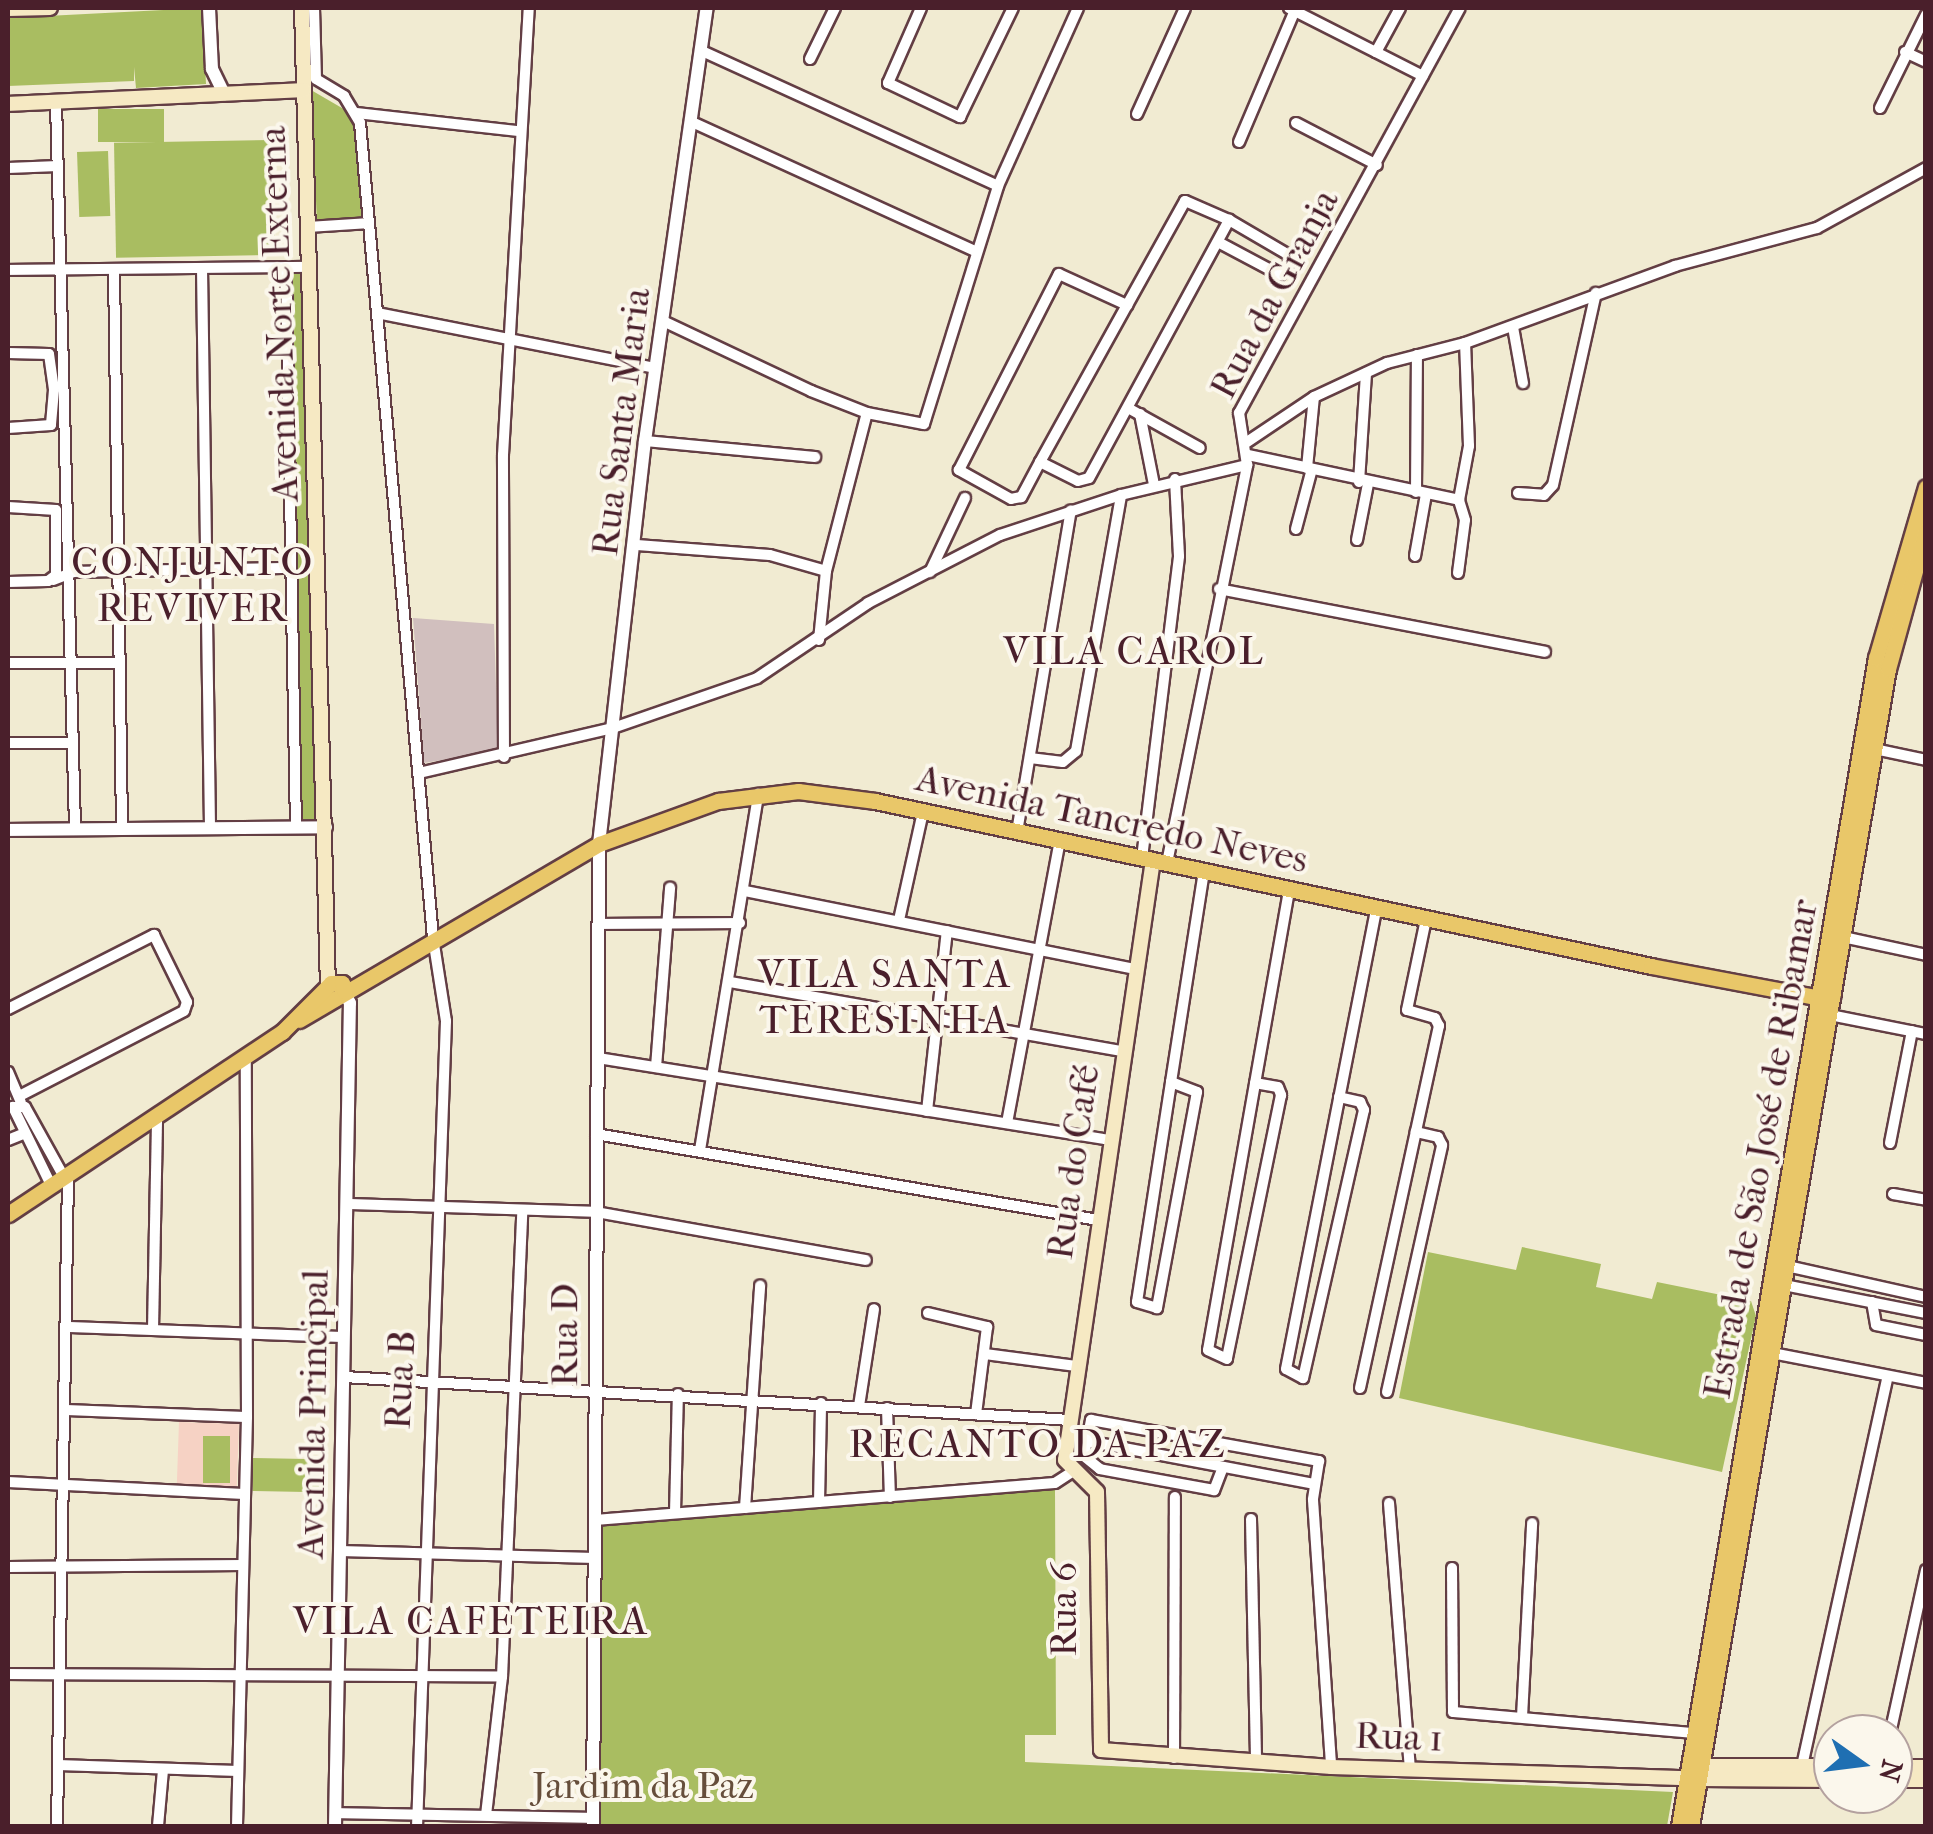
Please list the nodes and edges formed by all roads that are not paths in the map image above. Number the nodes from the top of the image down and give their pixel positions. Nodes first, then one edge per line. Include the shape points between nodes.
1 (50, 8) edge
2 (209, 8) edge
3 (302, 8) edge
4 (314, 8) edge
5 (529, 8) edge
6 (707, 8) edge
7 (835, 8) edge
8 (920, 8) edge
9 (1013, 8) edge
10 (1078, 8) edge
11 (1185, 8) edge
12 (1293, 8) edge
13 (1400, 8) edge
14 (1460, 8) edge
15 (8, 9) edge
16 (1926, 15) edge
17 (702, 51) junction
18 (1376, 52) junction
19 (1905, 52) junction
20 (810, 59) dead end
21 (1926, 62) edge
22 (1423, 76) junction
23 (308, 83) junction
24 (224, 94) junction
25 (56, 102) junction
26 (8, 104) edge
27 (1880, 108) dead end
28 (357, 113) junction
29 (1137, 114) dead end
30 (692, 122) junction
31 (1296, 124) dead end
32 (518, 131) junction
33 (1239, 142) dead end
34 (1377, 165) junction
35 (58, 166) junction
36 (8, 168) edge
37 (1926, 168) edge
38 (998, 186) junction
39 (1229, 220) junction
40 (369, 223) junction
41 (309, 228) junction
42 (1218, 242) junction
43 (975, 251) junction
44 (286, 267) junction
45 (310, 267) junction
46 (202, 268) junction
47 (114, 269) junction
48 (8, 270) edge
49 (63, 270) junction
50 (1596, 292) junction
51 (1127, 304) junction
52 (377, 313) junction
53 (663, 321) junction
54 (1513, 326) junction
55 (508, 338) junction
56 (1464, 343) junction
57 (8, 352) edge
58 (1417, 355) junction
59 (655, 368) junction
60 (1366, 373) junction
61 (1523, 383) dead end
62 (59, 390) junction
63 (1314, 397) junction
64 (1128, 408) junction
65 (867, 413) junction
66 (1140, 414) junction
67 (8, 428) edge
68 (645, 441) junction
69 (1200, 448) dead end
70 (1247, 454) junction
71 (815, 458) dead end
72 (1040, 462) junction
73 (1309, 468) junction
74 (1175, 479) junction
75 (1363, 483) junction
76 (1154, 485) junction
77 (1926, 487) edge
78 (1421, 493) junction
79 (1518, 493) dead end
80 (1120, 494) junction
81 (965, 498) dead end
82 (1459, 500) junction
83 (8, 507) edge
84 (1071, 511) junction
85 (1296, 529) dead end
86 (1926, 530) edge
87 (1357, 540) dead end
88 (637, 545) junction
89 (1414, 556) dead end
90 (291, 568) junction
91 (206, 569) junction
92 (119, 571) junction
93 (826, 571) junction
94 (930, 572) junction
95 (1458, 573) dead end
96 (66, 575) junction
97 (53, 580) junction
98 (8, 582) edge
99 (1219, 588) junction
100 (819, 640) junction
101 (1545, 652) dead end
102 (8, 662) edge
103 (72, 662) junction
104 (120, 663) junction
105 (613, 728) junction
106 (8, 743) edge
107 (73, 743) junction
108 (1874, 749) junction
109 (504, 757) junction
110 (1030, 758) junction
111 (1926, 760) edge
112 (418, 773) junction
113 (758, 794) junction
114 (923, 812) junction
115 (326, 827) junction
116 (210, 828) junction
117 (296, 828) junction
118 (75, 829) junction
119 (122, 829) junction
120 (8, 830) edge
121 (1017, 832) junction
122 (1060, 840) junction
123 (599, 844) junction
124 (1154, 860) junction
125 (1204, 872) junction
126 (670, 888) dead end
127 (746, 890) junction
128 (1289, 890) junction
129 (1376, 909) junction
130 (1426, 919) junction
131 (899, 920) junction
132 (740, 923) junction
133 (598, 924) junction
134 (668, 924) junction
135 (948, 931) junction
136 (433, 938) junction
137 (1843, 938) junction
138 (1038, 949) junction
139 (1926, 954) edge
140 (1134, 968) junction
141 (730, 982) junction
142 (338, 990) junction
143 (1827, 996) junction
144 (8, 1008) edge
145 (1830, 1015) junction
146 (938, 1018) junction
147 (299, 1020) junction
148 (1912, 1032) junction
149 (1023, 1033) junction
150 (1926, 1034) edge
151 (1122, 1051) junction
152 (246, 1058) junction
153 (598, 1058) junction
154 (656, 1067) junction
155 (8, 1072) edge
156 (713, 1076) junction
157 (1171, 1082) junction
158 (1256, 1083) junction
159 (1339, 1097) junction
160 (21, 1100) junction
161 (926, 1111) junction
162 (157, 1116) junction
163 (1007, 1123) junction
164 (1416, 1132) junction
165 (23, 1134) junction
166 (596, 1134) junction
167 (8, 1140) edge
168 (1110, 1140) junction
169 (1890, 1143) dead end
170 (700, 1150) junction
171 (61, 1179) junction
172 (1893, 1194) dead end
173 (1926, 1200) edge
174 (347, 1204) junction
175 (439, 1205) junction
176 (522, 1210) junction
177 (596, 1212) junction
178 (8, 1214) edge
179 (1098, 1220) junction
180 (866, 1260) dead end
181 (1787, 1266) junction
182 (1784, 1285) junction
183 (760, 1286) dead end
184 (1926, 1297) edge
185 (1872, 1302) junction
186 (874, 1309) dead end
187 (928, 1313) dead end
188 (1926, 1313) edge
189 (68, 1327) junction
190 (152, 1330) junction
191 (248, 1334) junction
192 (1926, 1336) edge
193 (344, 1338) junction
194 (1772, 1352) junction
195 (985, 1354) junction
196 (1076, 1366) junction
197 (1888, 1376) junction
198 (344, 1378) junction
199 (429, 1381) junction
200 (1926, 1383) edge
201 (513, 1385) junction
202 (595, 1388) junction
203 (1360, 1388) dead end
204 (1386, 1392) dead end
205 (678, 1394) junction
206 (750, 1400) junction
207 (822, 1403) junction
208 (860, 1406) junction
209 (887, 1408) junction
210 (65, 1410) junction
211 (976, 1414) junction
212 (247, 1416) junction
213 (1069, 1420) junction
214 (1087, 1442) junction
215 (1223, 1466) junction
216 (1072, 1472) junction
217 (8, 1482) edge
218 (62, 1485) junction
219 (1314, 1488) junction
220 (244, 1494) junction
221 (1174, 1497) dead end
222 (890, 1498) junction
223 (819, 1502) junction
224 (1389, 1503) dead end
225 (745, 1508) junction
226 (675, 1513) junction
227 (595, 1520) junction
228 (1251, 1520) dead end
229 (1532, 1523) dead end
230 (340, 1551) junction
231 (424, 1553) junction
232 (508, 1556) junction
233 (595, 1558) junction
234 (243, 1565) junction
235 (8, 1567) edge
236 (60, 1568) junction
237 (1452, 1568) dead end
238 (1926, 1570) edge
239 (8, 1674) edge
240 (60, 1674) junction
241 (418, 1674) junction
242 (338, 1676) junction
243 (240, 1677) junction
244 (502, 1677) junction
245 (1894, 1714) edge
246 (1522, 1717) junction
247 (1695, 1734) junction
248 (1109, 1754) joint
249 (1174, 1758) junction
250 (1256, 1763) junction
251 (58, 1765) junction
252 (1802, 1766) junction
253 (1813, 1766) edge
254 (1330, 1767) junction
255 (163, 1770) junction
256 (1410, 1770) junction
257 (238, 1771) junction
258 (1696, 1775) junction
259 (1813, 1779) edge
260 (417, 1814) junction
261 (486, 1815) junction
262 (335, 1820) edge
263 (593, 1822) edge
264 (57, 1826) edge
265 (158, 1826) edge
266 (237, 1826) edge
267 (416, 1826) edge
268 (1679, 1826) edge
269 (1691, 1826) edge

1 - 15 main road
2 - 24 street via 212,69
3 - 23 main road, Avenida Norte Externa
4 - 23 street
5 - 32 street
6 - 17 street, Rua Santa Maria
7 - 20 street
8 - 9 street via 888,83 960,116
10 - 38 street
11 - 29 street
12 - 18 street
12 - 33 street
13 - 18 street
14 - 22 street, Rua da Granja
16 - 19 street
17 - 30 street, Rua Santa Maria
17 - 38 street
18 - 22 street
19 - 21 street
19 - 27 street
22 - 34 street, Rua da Granja
23 - 24 main road
23 - 28 street
23 - 41 main road, Avenida Norte Externa
24 - 25 main road
25 - 26 main road
25 - 35 street
28 - 32 street
28 - 40 street, Rua B
30 - 43 street
30 - 53 street, Rua Santa Maria
31 - 34 street
32 - 55 street
34 - 70 street, Rua da Granja via 1239,413
35 - 36 street
35 - 49 street
37 - 50 street via 1831,222
38 - 43 street
39 - 42 street
39 - 42 street via 1294,258 1280,275
39 - 51 street via 1185,201
40 - 41 street
40 - 52 street, Rua B
41 - 45 main road, Avenida Norte Externa
42 - 64 street
43 - 65 street via 935,396 920,426
44 - 45 street
44 - 46 street
44 - 90 street, Avenida Norte Externa
45 - 115 main road, Avenida Norte Externa
46 - 47 street
46 - 91 street
47 - 49 street
47 - 92 street
48 - 49 street
49 - 62 street
50 - 54 street
50 - 79 street via 1553,485 1544,496
51 - 72 street
51 - 72 street via 1059,274 958,467 1016,500
52 - 55 street
52 - 112 street, Rua B
53 - 59 street, Rua Santa Maria
53 - 65 street
54 - 56 street
54 - 61 street
55 - 59 street
55 - 109 street
56 - 58 street
56 - 82 street via 1469,446
57 - 62 street via 49,354
58 - 60 street
58 - 78 street
59 - 68 street, Rua Santa Maria
60 - 63 street
60 - 75 street
62 - 67 street via 51,425
62 - 96 street
63 - 70 street
63 - 73 street
64 - 66 street
64 - 72 street via 1089,478 1078,481
65 - 93 street
66 - 69 street
66 - 76 street
68 - 71 street
68 - 88 street, Rua Santa Maria
70 - 73 street
70 - 74 street
70 - 99 street, Rua da Granja
73 - 75 street
73 - 85 street
74 - 76 street
74 - 124 street via 1179,556
75 - 78 street
75 - 87 street
76 - 80 street
77 - 143 main road, Estrada de São José de Ribamar via 1876,658
78 - 82 street
78 - 89 street
80 - 84 street
80 - 110 street via 1076,751 1063,762
81 - 94 street
82 - 95 street via 1465,520
83 - 97 street via 54,508
84 - 94 street via 1000,536
84 - 110 street
86 - 108 main road, Estrada de São José de Ribamar via 1898,626
88 - 93 street via 770,555
88 - 105 street, Rua Santa Maria
90 - 91 street
90 - 117 street, Avenida Norte Externa
91 - 92 street
91 - 116 street
92 - 96 street
92 - 104 street
93 - 100 street
94 - 100 street via 868,603
96 - 97 street
96 - 103 street
97 - 98 street
99 - 101 street
99 - 124 street, Rua da Granja
100 - 105 street via 756,678
102 - 103 street
103 - 104 street
103 - 107 street
104 - 119 street
105 - 109 street
105 - 123 street, Rua Santa Maria
106 - 107 street
107 - 118 street
108 - 111 street
108 - 137 main road, Estrada de São José de Ribamar
109 - 112 street
110 - 121 street
112 - 136 street, Rua B
113 - 114 main road, Avenida Tancredo Neves via 826,794
113 - 123 main road, Avenida Tancredo Neves via 667,816
113 - 127 street
114 - 121 main road, Avenida Tancredo Neves
114 - 131 street
115 - 117 street
115 - 142 main road, Avenida Norte Externa via 326,918
116 - 117 street
116 - 119 street
118 - 119 street
118 - 120 street
121 - 122 main road, Avenida Tancredo Neves
122 - 124 main road, Avenida Tancredo Neves
122 - 138 street
123 - 133 street, Rua D
123 - 136 main road, Avenida Tancredo Neves
124 - 125 main road, Avenida Tancredo Neves
124 - 140 main road, Rua do Café
125 - 128 main road, Avenida Tancredo Neves
125 - 157 street
126 - 134 street
127 - 131 street
127 - 132 street
128 - 129 main road, Avenida Tancredo Neves
128 - 158 street
129 - 130 main road, Avenida Tancredo Neves
129 - 159 street
130 - 143 main road, Avenida Tancredo Neves
130 - 164 street via 1407,1010 1435,1018 1439,1026
131 - 135 street
132 - 134 street
132 - 141 street
133 - 134 street
133 - 153 street, Rua D
134 - 154 street
135 - 138 street
135 - 146 street
136 - 142 main road, Avenida Tancredo Neves
136 - 175 street, Rua B via 448,1054
137 - 139 street
137 - 143 main road, Estrada de São José de Ribamar
138 - 140 street
138 - 149 street
140 - 151 main road, Rua do Café
141 - 146 street
141 - 156 street
142 - 147 main road, Avenida Tancredo Neves
142 - 147 main road, Avenida Tancredo Neves
142 - 174 street, Avenida Principal
143 - 145 main road, Estrada de São José de Ribamar
143 - 247 main road, Estrada de São José de Ribamar
144 - 160 street via 154,935 187,1002 184,1011
145 - 148 street
145 - 181 main road, Estrada de São José de Ribamar
146 - 149 street
146 - 161 street
147 - 152 main road, Avenida Tancredo Neves
148 - 150 street
148 - 169 street
149 - 151 street
149 - 163 street
151 - 168 main road, Rua do Café
152 - 162 main road, Avenida Tancredo Neves
152 - 191 street
153 - 154 street
153 - 166 street, Rua D
154 - 156 street
155 - 160 street
156 - 161 street
156 - 170 street
157 - 157 street via 1138,1302 1157,1308 1197,1092
158 - 158 street via 1208,1350 1212,1356 1231,1355 1281,1094 1278,1087
159 - 159 street via 1286,1369 1304,1378 1364,1110 1360,1102
160 - 165 street via 12,1113
160 - 171 street
161 - 163 street
162 - 171 main road, Avenida Tancredo Neves
162 - 190 street
163 - 168 street
164 - 203 street
164 - 204 street via 1438,1137 1442,1145
165 - 167 street
165 - 171 street
166 - 170 street
166 - 177 street, Rua D
168 - 179 main road, Rua do Café
170 - 179 street
171 - 178 main road, Avenida Tancredo Neves
171 - 189 street
172 - 173 street
174 - 175 street
174 - 193 street, Avenida Principal
175 - 176 street
175 - 199 street, Rua B
176 - 177 street
176 - 201 street
177 - 180 street
177 - 202 street, Rua D
179 - 196 main road, Rua do Café
181 - 182 main road, Estrada de São José de Ribamar
181 - 184 street
182 - 185 street
182 - 194 main road, Estrada de São José de Ribamar
183 - 206 street
185 - 188 street
185 - 192 street via 1876,1325
186 - 208 street
187 - 195 street via 986,1327
189 - 190 street
189 - 210 street
190 - 191 street
191 - 193 street
191 - 212 street
193 - 198 street, Avenida Principal
194 - 197 street
194 - 258 main road, Estrada de São José de Ribamar
195 - 196 street
195 - 211 street
196 - 213 main road, Rua do Café
197 - 200 street
197 - 252 street
198 - 199 street
198 - 230 street, Avenida Principal
199 - 201 street
199 - 231 street, Rua B
201 - 202 street
201 - 232 street
202 - 205 street
202 - 227 street, Rua D
205 - 206 street
205 - 226 street
206 - 207 street
206 - 225 street
207 - 208 street
207 - 223 street
208 - 209 street
209 - 211 street
209 - 222 street
210 - 212 street
210 - 218 street
211 - 213 street
212 - 220 street
213 - 216 main road, Rua do Café via 1064,1460
214 - 215 street
214 - 215 street via 1085,1458 1100,1469 1214,1490
214 - 219 street via 1094,1418 1317,1459
215 - 219 street
216 - 222 street via 1055,1483
216 - 248 main road, Rua 6 via 1096,1492 1097,1736
217 - 218 street
218 - 220 street
218 - 236 street
219 - 254 street
220 - 234 street
221 - 249 street
222 - 223 street
223 - 225 street
224 - 256 street
225 - 226 street
226 - 227 street
227 - 233 street, Rua D
228 - 250 street
229 - 246 street
230 - 231 street
230 - 242 street, Avenida Principal
231 - 232 street
231 - 241 street, Rua B
232 - 233 street
232 - 244 street
233 - 263 street, Rua D
234 - 236 street
234 - 243 street
235 - 236 street
236 - 240 street
237 - 246 street via 1451,1710
238 - 245 street
239 - 240 street
240 - 243 street
240 - 251 street
241 - 242 street
241 - 244 street
241 - 260 street, Rua B
242 - 243 street
242 - 262 street, Avenida Principal
243 - 257 street
244 - 261 street
246 - 247 street
247 - 258 main road, Estrada de São José de Ribamar
248 - 249 main road, Rua 1
249 - 250 main road, Rua 1
250 - 254 main road, Rua 1
251 - 255 street
251 - 264 street
252 - 253 main road
252 - 258 main road
254 - 256 main road, Rua 1
255 - 257 street
255 - 265 street
256 - 258 main road, Rua 1
257 - 266 street
258 - 259 main road
258 - 268 main road, Estrada de São José de Ribamar
258 - 269 main road, Estrada de São José de Ribamar
260 - 261 street
260 - 262 street
260 - 267 street, Rua B
261 - 263 street

